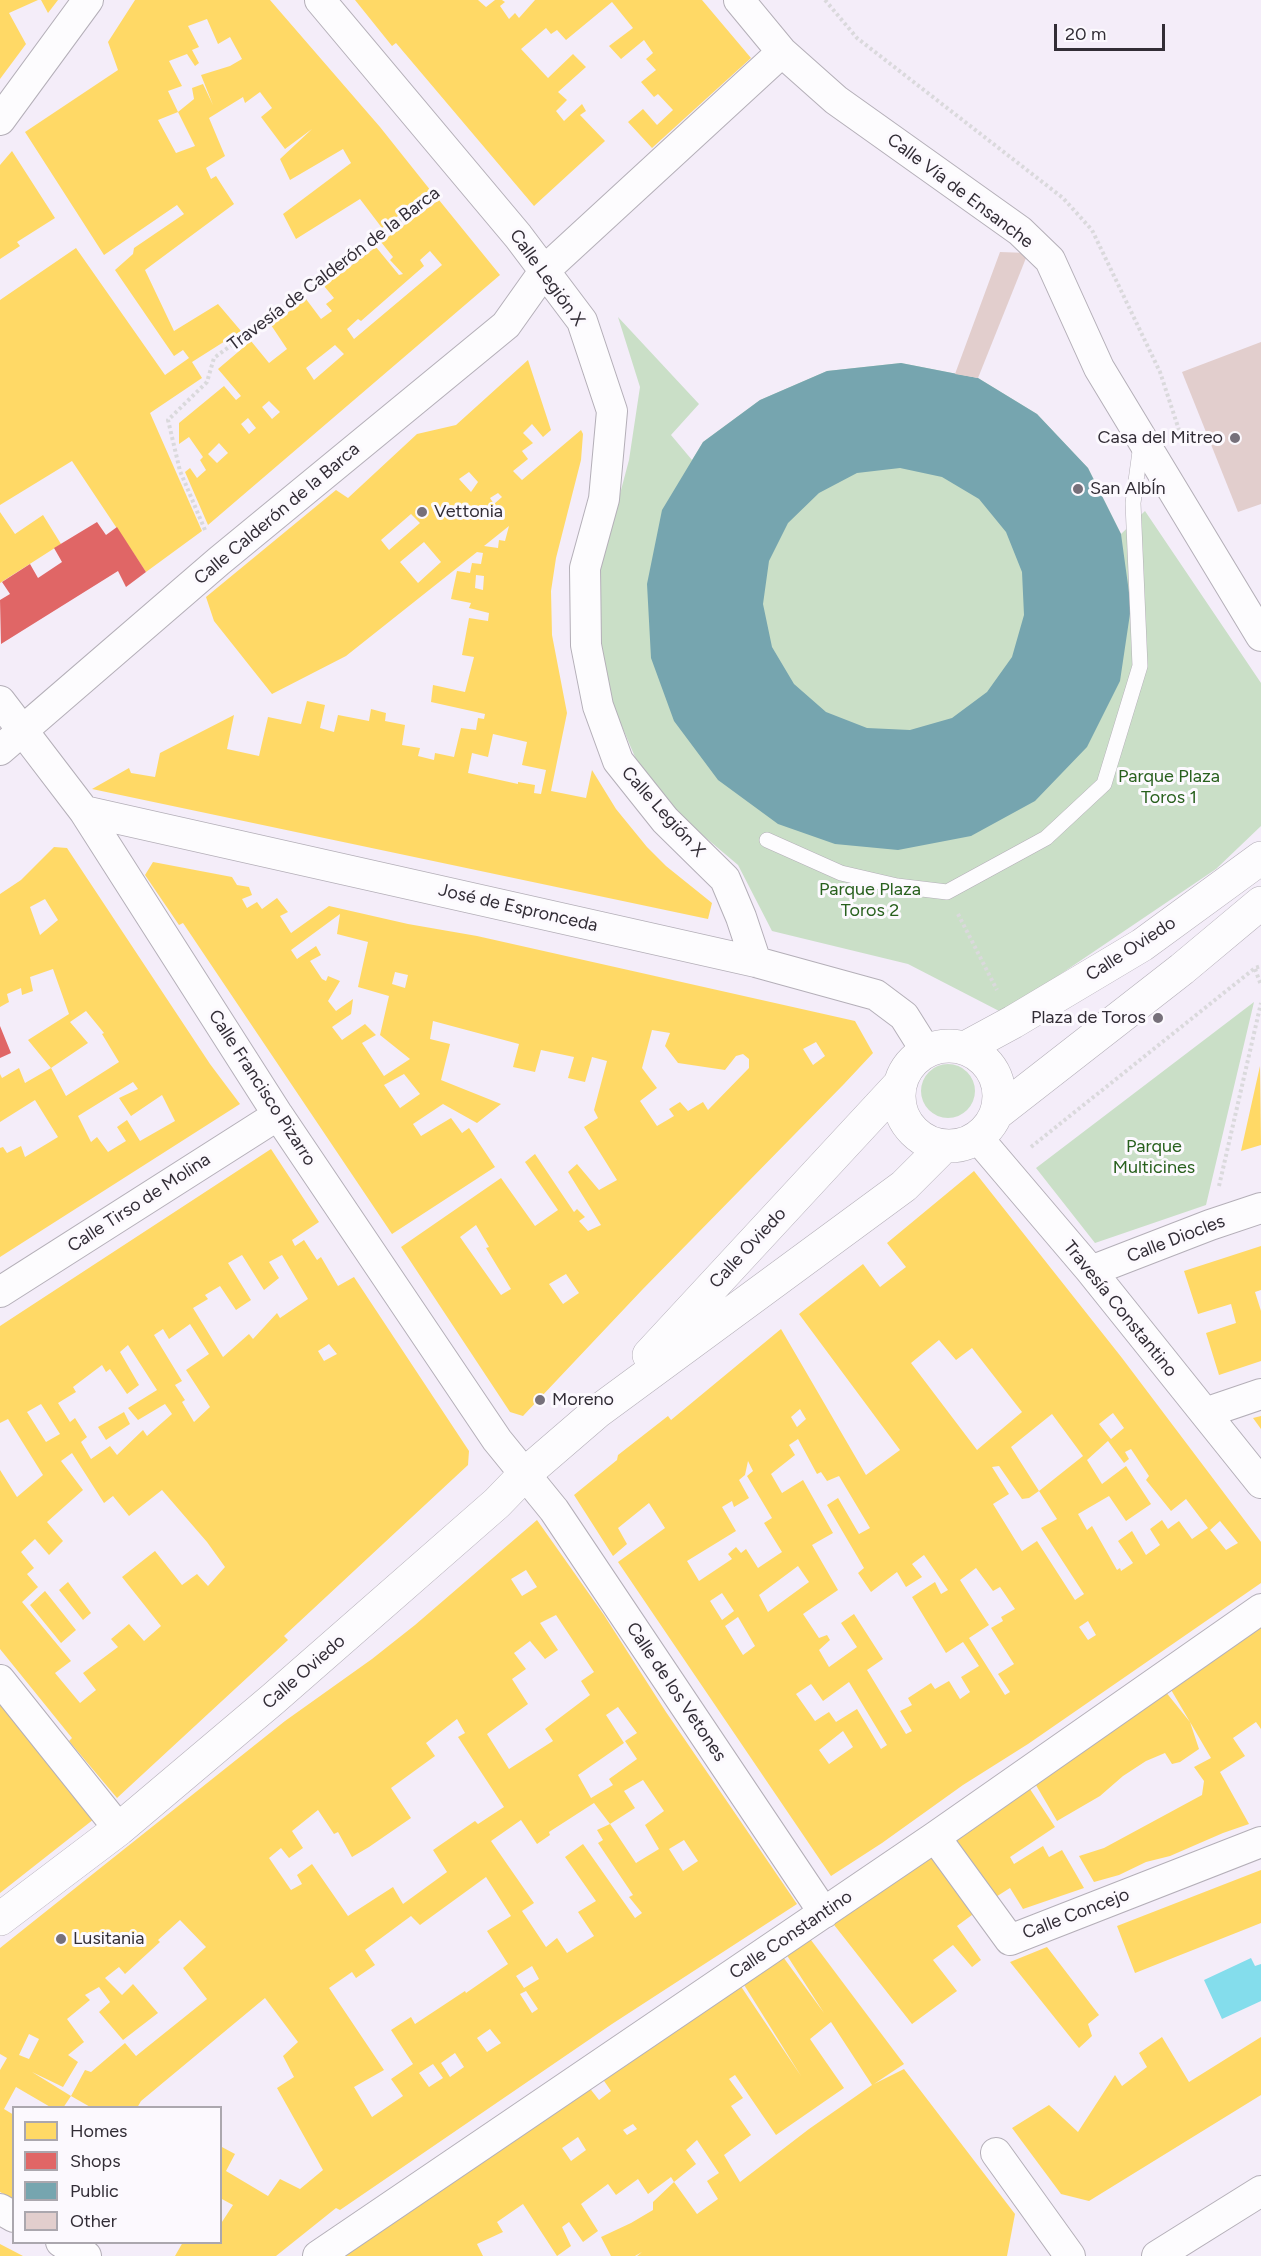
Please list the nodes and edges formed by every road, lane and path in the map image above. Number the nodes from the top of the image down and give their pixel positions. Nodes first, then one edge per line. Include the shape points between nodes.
1 (88, 0) edge
2 (320, 0) edge
3 (739, 0) edge
4 (782, 52) junction
5 (0, 120) edge
6 (464, 172) junction
7 (545, 270) junction
8 (1142, 438) junction
9 (219, 561) junction
10 (1261, 636) edge
11 (0, 701) edge
12 (22, 731) junction
13 (0, 750) edge
14 (84, 811) junction
15 (767, 840) dead end
16 (1261, 858) edge
17 (947, 892) junction
18 (1261, 903) edge
19 (756, 962) junction
20 (1261, 966) edge
21 (1255, 968) junction
22 (1261, 985) edge
23 (1000, 997) dead end
24 (1261, 1003) edge
25 (964, 1048) junction
26 (926, 1051) junction
27 (900, 1084) junction
28 (278, 1115) junction
29 (986, 1126) junction
30 (944, 1146) junction
31 (1003, 1170) junction
32 (1261, 1209) edge
33 (1210, 1225) junction
34 (1091, 1271) junction
35 (0, 1292) edge
36 (1261, 1394) edge
37 (597, 1412) junction
38 (1205, 1413) junction
39 (525, 1474) junction
40 (1261, 1483) edge
41 (1261, 1609) edge
42 (0, 1680) edge
43 (118, 1829) junction
44 (935, 1837) junction
45 (1261, 1842) edge
46 (824, 1913) junction
47 (0, 1919) edge
48 (996, 2153) dead end
49 (1261, 2191) edge
50 (65, 2244) edge
51 (86, 2256) edge
52 (318, 2256) edge
53 (1070, 2256) edge
54 (1157, 2256) edge

1 - 5 street
2 - 6 street, Calle Legión X
3 - 4 street, Calle Vía de Ensanche
4 - 7 street, Calle Calderón de la Barca
4 - 8 street, Calle Vía de Ensanche via 836,100 1020,231 1050,260 1099,368
6 - 7 street, Calle Legión X
6 - 9 path, Travesía de Calderón de la Barca via 214,358 207,382 168,420 180,471
7 - 9 street, Calle Calderón de la Barca via 506,325
7 - 19 street, Calle Legión X via 582,321 612,411 604,499 585,568 586,645 598,706 618,761 665,820 725,879
8 - 10 street, Calle Vía de Ensanche
8 - 17 lane via 1133,503 1140,666 1104,784 1046,838
9 - 12 street, Calle Calderón de la Barca
11 - 12 street, Calle Francisco Pizarro
12 - 13 street, Calle Calderón de la Barca
12 - 14 street, Calle Francisco Pizarro
14 - 19 street, José de Espronceda
14 - 28 street, Calle Francisco Pizarro
15 - 17 lane via 841,873
16 - 25 main road, Calle Oviedo via 1142,945
17 - 23 path
18 - 29 main road
19 - 26 street, José de Espronceda via 876,995 904,1016
20 - 21 path
21 - 22 path
21 - 31 path
24 - 33 path
25 - 26 main road via 952,1045
25 - 29 main road via 991,1067 997,1082 999,1098
26 - 27 main road via 905,1071
27 - 30 main road via 904,1118 928,1141
27 - 37 main road, Calle Oviedo
28 - 35 street, Calle Tirso de Molina
28 - 39 street, Calle Francisco Pizarro via 496,1440
29 - 30 main road via 961,1144
29 - 31 street, Travesía Constantino
30 - 37 main road, Calle Oviedo via 904,1186
31 - 34 street, Travesía Constantino
32 - 33 street, Calle Diocles
33 - 34 street, Calle Diocles
34 - 38 street, Travesía Constantino
36 - 38 street
37 - 39 main road, Calle Oviedo
38 - 40 street, Travesía Constantino
39 - 43 main road, Calle Oviedo via 273,1699
39 - 46 street, Calle de los Vetones via 554,1510
41 - 44 street, Calle Constantino
42 - 43 street
43 - 47 main road, Calle Oviedo
44 - 45 street, Calle Concejo via 1010,1940
44 - 46 street, Calle Constantino
46 - 52 street, Calle Constantino
48 - 53 street
49 - 54 street
50 - 51 street

